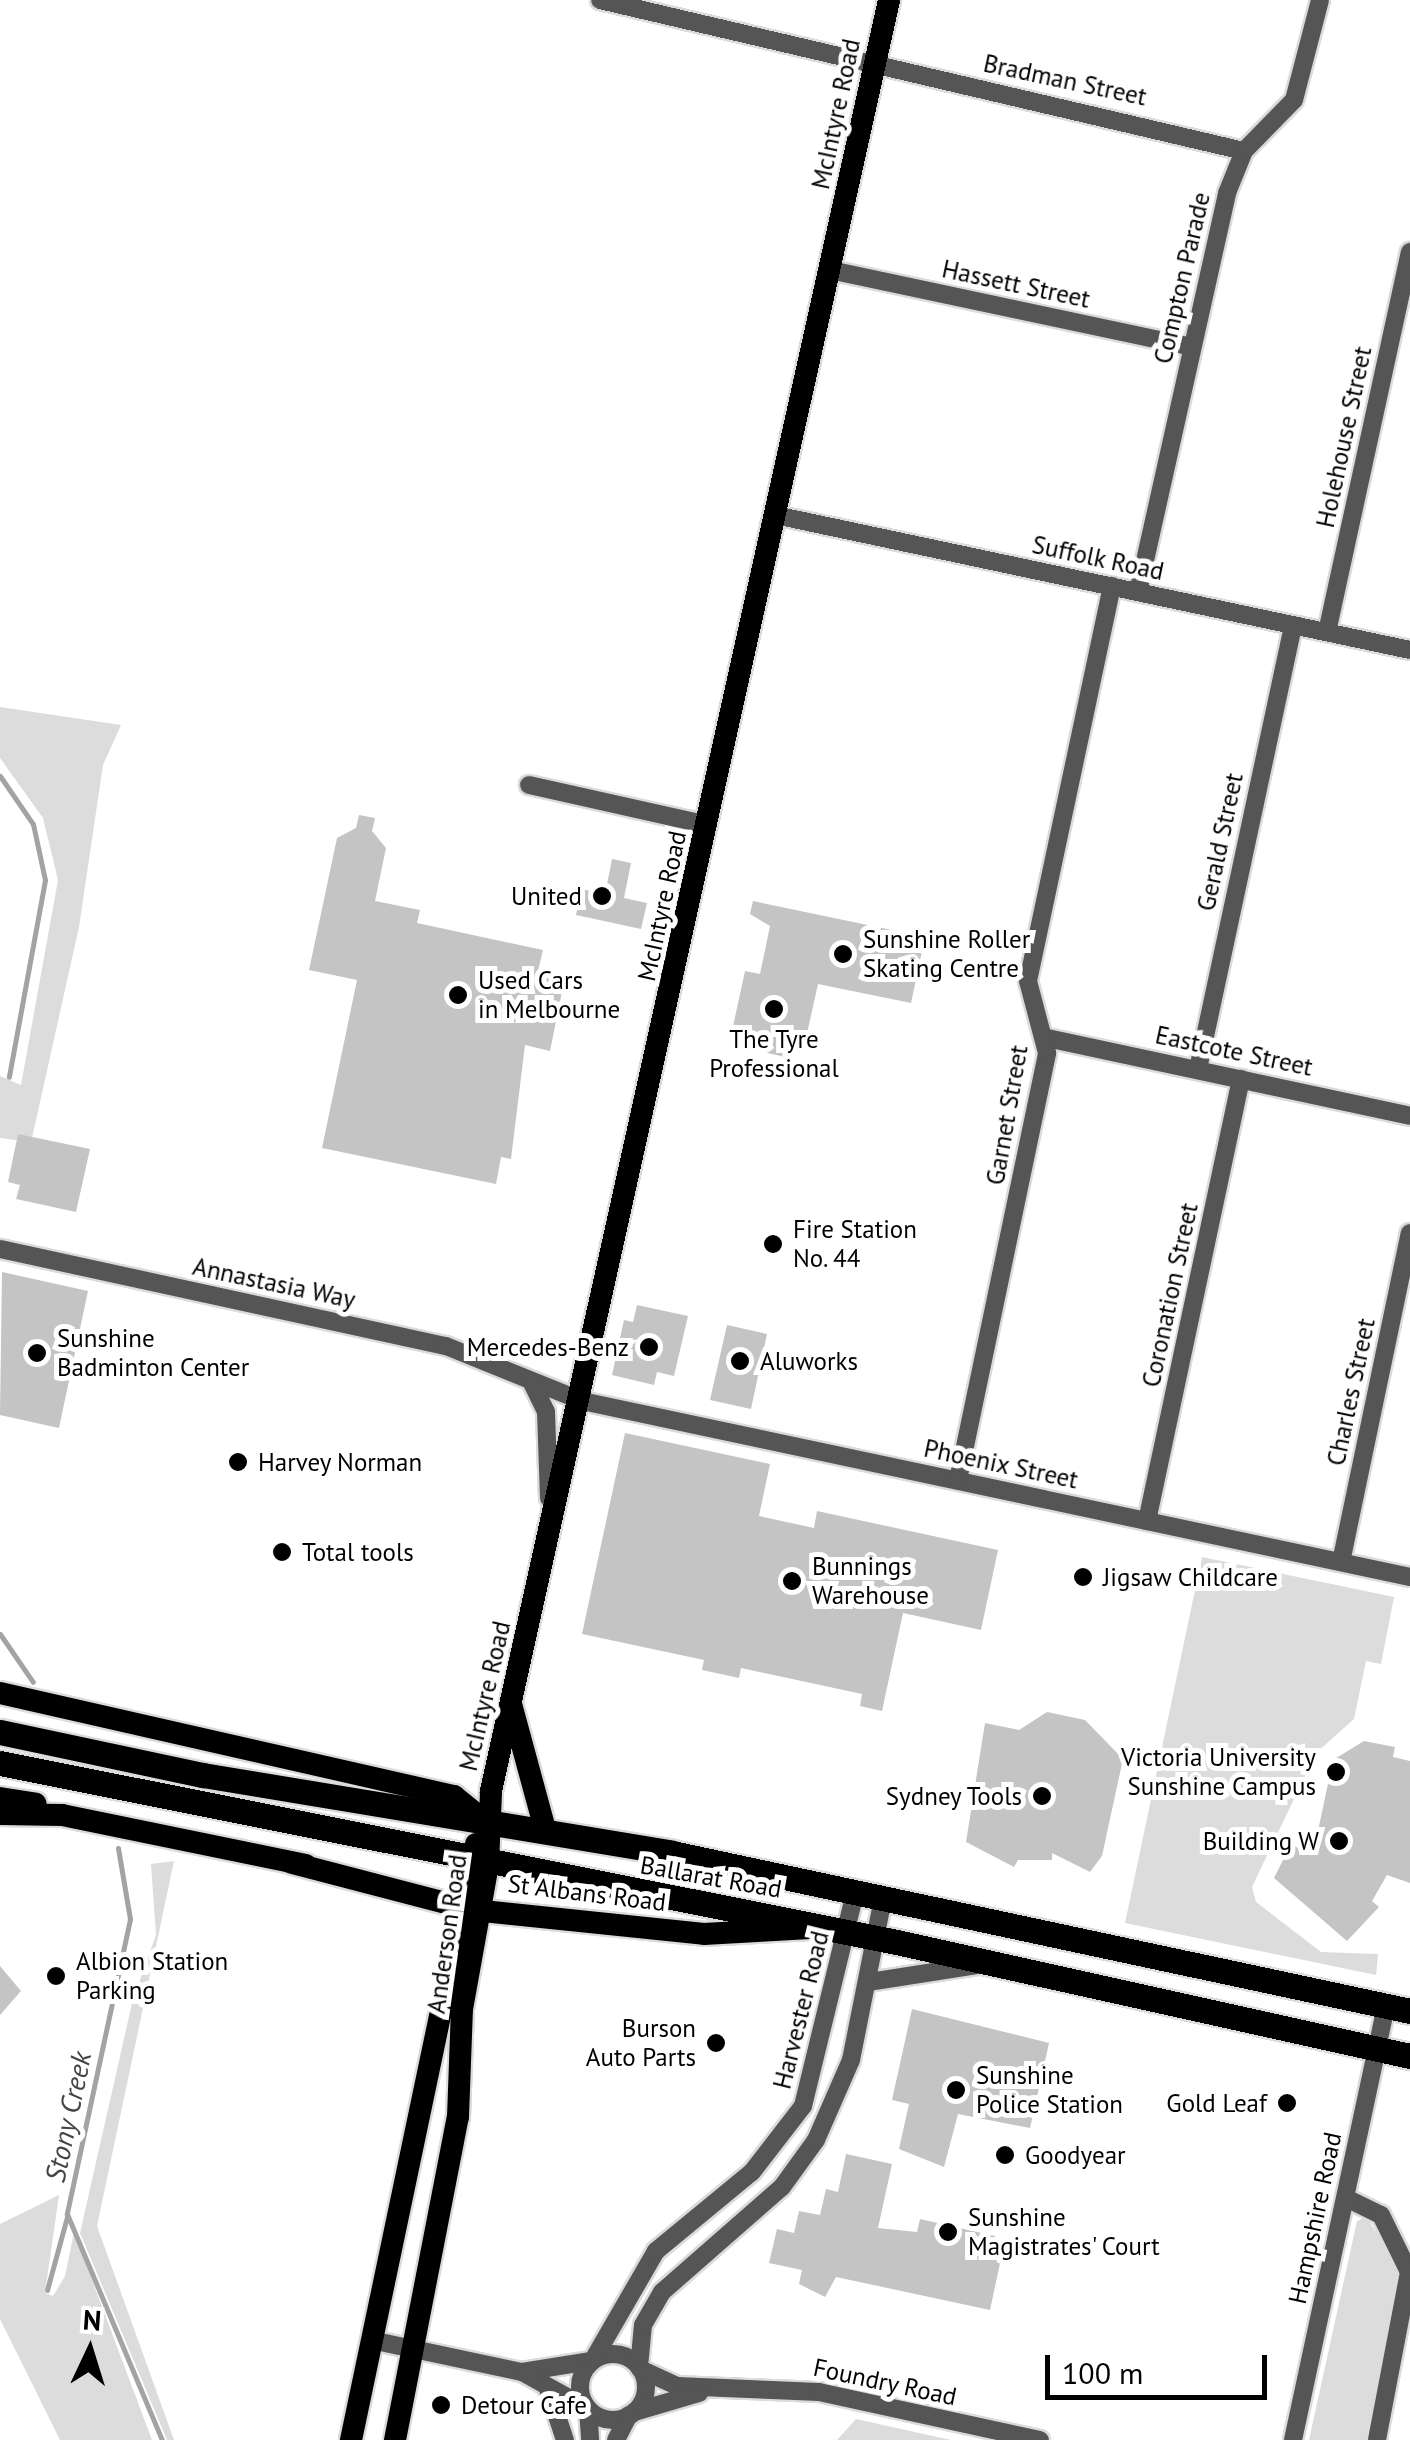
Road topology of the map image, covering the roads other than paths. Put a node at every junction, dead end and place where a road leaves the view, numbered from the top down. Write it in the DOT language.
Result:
graph roads {
  1 [pos="600,0"];
  2 [pos="889,0"];
  3 [pos="1320,0"];
  4 [pos="875,63"];
  5 [pos="1244,151"];
  6 [pos="1410,252"];
  7 [pos="830,270"];
  8 [pos="1192,347"];
  9 [pos="775,515"];
  10 [pos="1112,586"];
  11 [pos="1138,592"];
  12 [pos="1292,625"];
  13 [pos="1327,632"];
  14 [pos="1410,650"];
  15 [pos="529,785"];
  16 [pos="708,825"];
  17 [pos="1046,1038"];
  18 [pos="1198,1069"];
  19 [pos="1241,1079"];
  20 [pos="1410,1116"];
  21 [pos="1410,1233"];
  22 [pos="0,1249"];
  23 [pos="532,1383"];
  24 [pos="582,1402"];
  25 [pos="958,1480"];
  26 [pos="1147,1521"];
  27 [pos="550,1539"];
  28 [pos="1340,1562"];
  29 [pos="1410,1577"];
  30 [pos="0,1693"];
  31 [pos="511,1704"];
  32 [pos="0,1732"];
  33 [pos="0,1764"];
  34 [pos="0,1798"];
  35 [pos="0,1814"];
  36 [pos="62,1815"];
  37 [pos="486,1822"];
  38 [pos="299,1828"];
  39 [pos="546,1833"];
  40 [pos="479,1862"];
  41 [pos="292,1863"];
  42 [pos="856,1892"];
  43 [pos="884,1898"];
  44 [pos="471,1900"];
  45 [pos="821,1927"];
  46 [pos="847,1932"];
  47 [pos="877,1938"];
  48 [pos="993,1962"];
  49 [pos="869,1982"];
  50 [pos="1398,2008"];
  51 [pos="1378,2049"];
  52 [pos="1410,2056"];
  53 [pos="1346,2198"];
  54 [pos="371,2340"];
  55 [pos="414,2349"];
  56 [pos="592,2361"];
  57 [pos="640,2368"];
  58 [pos="522,2372"];
  59 [pos="719,2387"];
  60 [pos="548,2389"];
  61 [pos="588,2408"];
  62 [pos="631,2414"];
  63 [pos="352,2440"];
  64 [pos="395,2440"];
  65 [pos="565,2440"];
  66 [pos="590,2440"];
  67 [pos="616,2440"];
  68 [pos="1040,2440"];
  69 [pos="1293,2440"];
  70 [pos="1377,2440"];
  1 -- 4 [label="street, Bradman Street"];
  2 -- 4 [label="main road, McIntyre Road"];
  3 -- 5 [label="street, Compton Parade"];
  4 -- 5 [label="street, Bradman Street"];
  4 -- 7 [label="main road, McIntyre Road"];
  5 -- 8 [label="street, Compton Parade"];
  6 -- 13 [label="street, Holehouse Street"];
  7 -- 8 [label="street, Hassett Street"];
  7 -- 9 [label="main road, McIntyre Road"];
  8 -- 11 [label="street, Compton Parade"];
  9 -- 10 [label="street, Suffolk Road"];
  9 -- 16 [label="main road, McIntyre Road"];
  10 -- 11 [label="street, Suffolk Road"];
  10 -- 17 [label="street, Garnet Street"];
  11 -- 12 [label="street, Suffolk Road"];
  12 -- 13 [label="street, Suffolk Road"];
  12 -- 18 [label="street, Gerald Street"];
  13 -- 14 [label="street, Suffolk Road"];
  15 -- 16 [label="street"];
  16 -- 24 [label="main road, McIntyre Road"];
  17 -- 18 [label="street, Eastcote Street"];
  17 -- 25 [label="street, Garnet Street"];
  18 -- 19 [label="street, Eastcote Street"];
  19 -- 20 [label="street, Eastcote Street"];
  19 -- 26 [label="street, Coronation Street"];
  21 -- 28 [label="street, Charles Street"];
  22 -- 23 [label="street, Annastasia Way"];
  23 -- 24 [label="street, Annastasia Way"];
  23 -- 27 [label="street"];
  24 -- 25 [label="street, Phoenix Street"];
  24 -- 27 [label="main road, McIntyre Road"];
  25 -- 26 [label="street, Phoenix Street"];
  26 -- 28 [label="street, Phoenix Street"];
  27 -- 31 [label="main road, McIntyre Road"];
  28 -- 29 [label="street, Phoenix Street"];
  30 -- 37 [label="main road"];
  31 -- 37 [label="main road, McIntyre Road"];
  31 -- 39 [label="main road"];
  32 -- 37 [label="highway, Ballarat Road"];
  33 -- 38 [label="highway, Ballarat Road"];
  34 -- 36 [label="main road, St Albans Road"];
  35 -- 36 [label="main road, St Albans Road"];
  36 -- 41 [label="main road, St Albans Road"];
  37 -- 39 [label="highway, Ballarat Road"];
  37 -- 40 [label="main road, Anderson Road"];
  38 -- 40 [label="highway, Ballarat Road"];
  38 -- 41 [label="main road"];
  39 -- 42 [label="highway, Ballarat Road"];
  40 -- 44 [label="main road, Anderson Road"];
  40 -- 45 [label="highway, Ballarat Road"];
  41 -- 44 [label="main road, St Albans Road"];
  42 -- 43 [label="highway, Ballarat Road"];
  42 -- 46 [label="street, Harvester Road"];
  43 -- 47 [label="street"];
  43 -- 50 [label="highway, Ballarat Road"];
  44 -- 45 [label="main road, St Albans Road"];
  44 -- 54 [label="main road, Anderson Road"];
  44 -- 55 [label="main road, Anderson Road"];
  45 -- 46 [label="highway, Ballarat Road"];
  46 -- 47 [label="highway, Ballarat Road"];
  46 -- 56 [label="street, Harvester Road"];
  47 -- 48 [label="highway, Ballarat Road"];
  47 -- 49 [label="street"];
  48 -- 49 [label="street"];
  48 -- 51 [label="highway, Ballarat Road"];
  49 -- 57 [label="street"];
  50 -- 51 [label="street, Hampshire Road"];
  51 -- 52 [label="highway, Ballarat Road"];
  51 -- 53 [label="street, Hampshire Road"];
  53 -- 69 [label="street, Hampshire Road"];
  53 -- 70 [label="street"];
  54 -- 55 [label="street"];
  54 -- 63 [label="main road, Anderson Road"];
  55 -- 58 [label="street"];
  55 -- 64 [label="main road, Anderson Road"];
  56 -- 57 [label="street"];
  56 -- 58 [label="street"];
  56 -- 61 [label="street"];
  57 -- 59 [label="street, Foundry Road"];
  57 -- 62 [label="street"];
  58 -- 60 [label="street"];
  59 -- 62 [label="street, Foundry Road"];
  59 -- 68 [label="street, Foundry Road"];
  60 -- 61 [label="street"];
  60 -- 65 [label="street"];
  61 -- 62 [label="street"];
  61 -- 66 [label="street"];
  62 -- 67 [label="street"];
}
